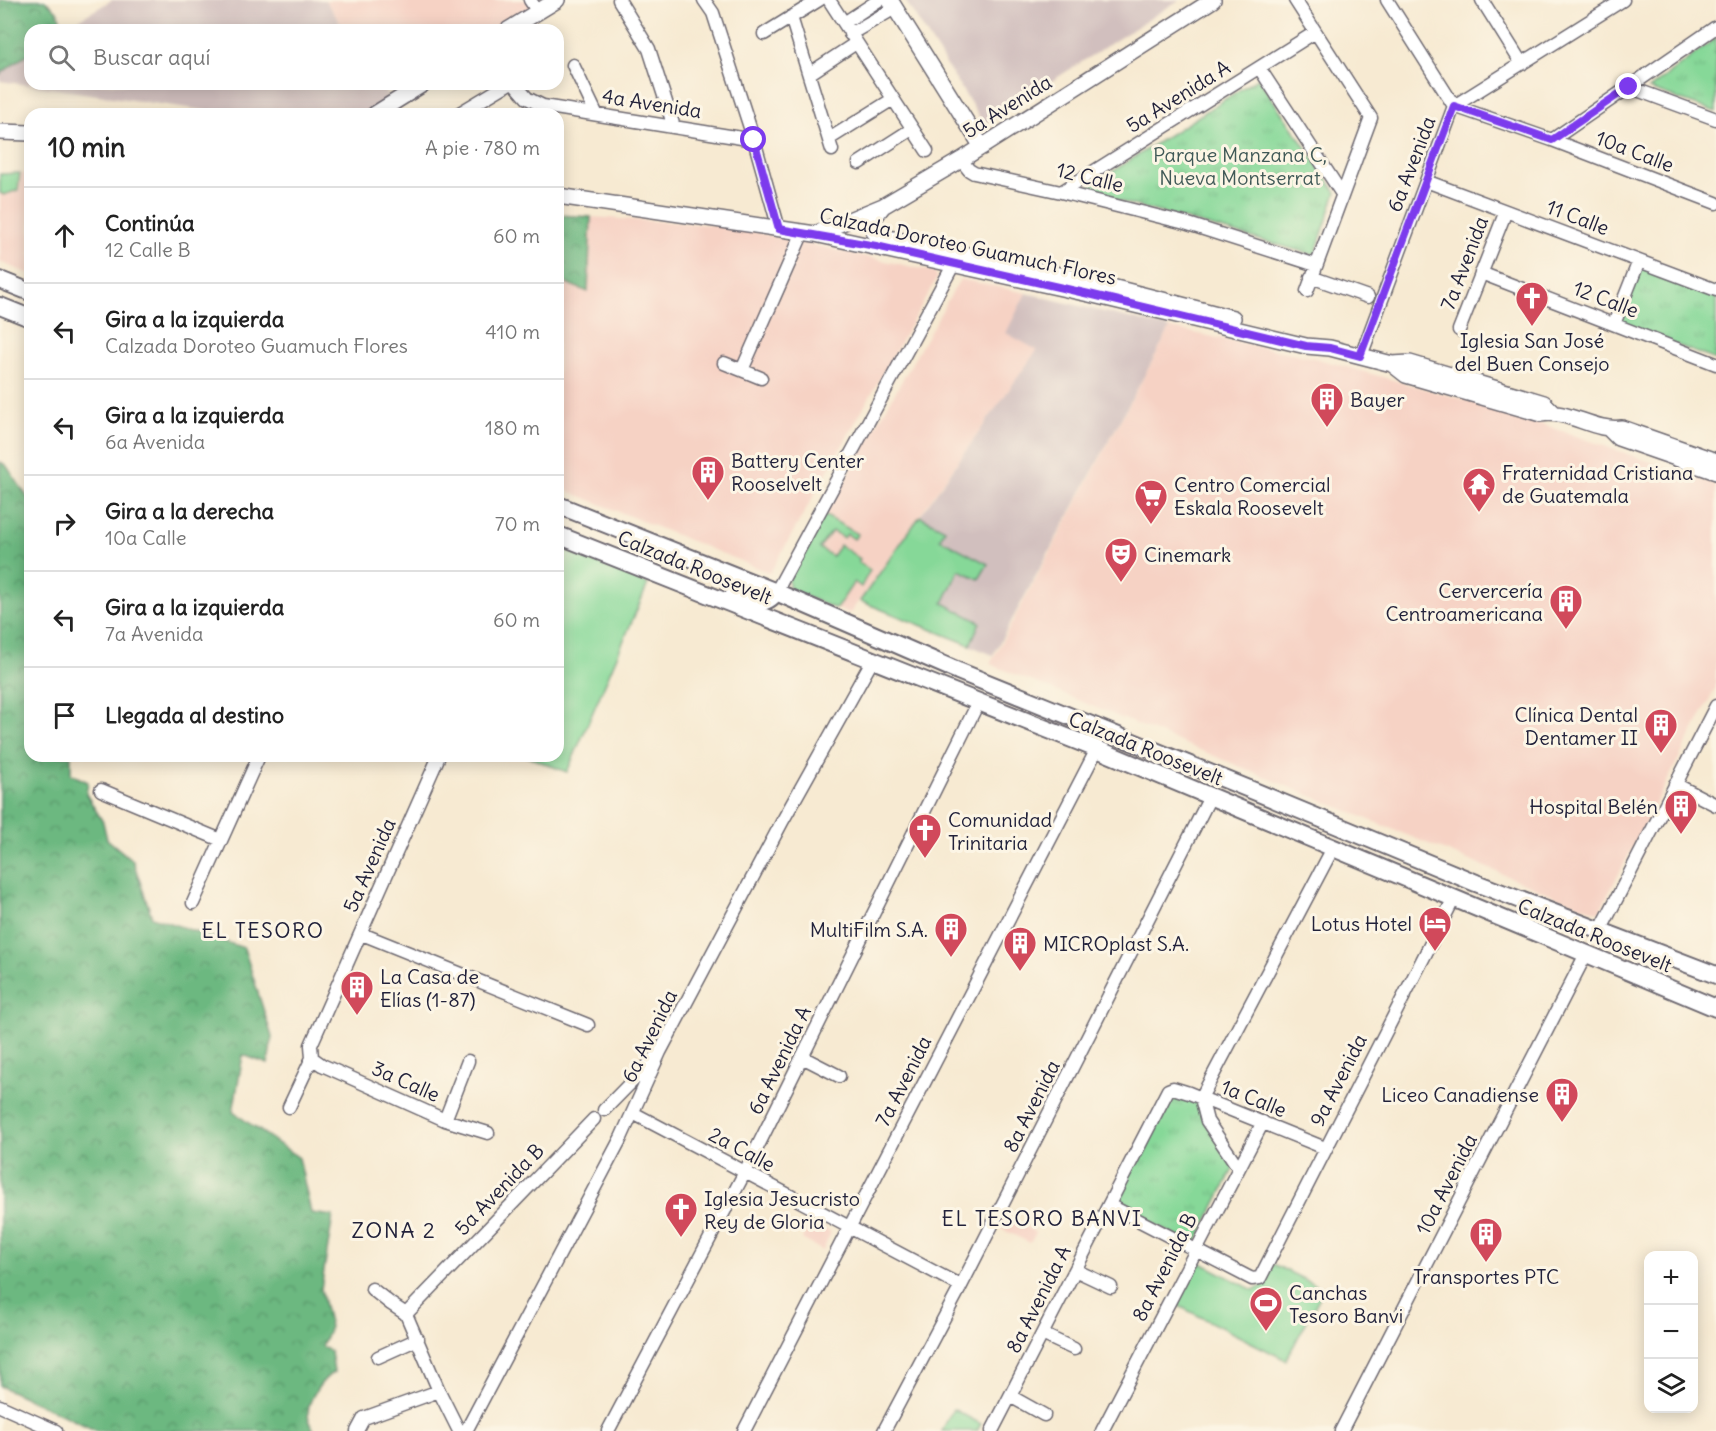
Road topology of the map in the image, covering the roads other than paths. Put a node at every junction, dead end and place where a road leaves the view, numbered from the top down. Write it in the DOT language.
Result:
graph roads {
  1 [pos="557,0"];
  2 [pos="620,0"];
  3 [pos="704,0"];
  4 [pos="819,0"];
  5 [pos="830,0"];
  6 [pos="879,0"];
  7 [pos="1213,0"];
  8 [pos="1295,0"];
  9 [pos="1388,0"];
  10 [pos="1482,0"];
  11 [pos="1623,0"];
  12 [pos="892,4"];
  13 [pos="534,6"];
  14 [pos="862,11"];
  15 [pos="791,17"];
  16 [pos="843,23"];
  17 [pos="870,23"];
  18 [pos="514,24"];
  19 [pos="1716,27"];
  20 [pos="1314,33"];
  21 [pos="764,34"];
  22 [pos="853,39"];
  23 [pos="1522,64"];
  24 [pos="573,65"];
  25 [pos="1260,69"];
  26 [pos="809,74"];
  27 [pos="1629,87"];
  28 [pos="413,90"];
  29 [pos="498,90"];
  30 [pos="519,90"];
  31 [pos="893,99"];
  32 [pos="480,100"];
  33 [pos="1454,106"];
  34 [pos="385,108"];
  35 [pos="467,108"];
  36 [pos="479,108"];
  37 [pos="556,108"];
  38 [pos="564,109"];
  39 [pos="596,114"];
  40 [pos="1716,119"];
  41 [pos="674,127"];
  42 [pos="912,129"];
  43 [pos="0,132"];
  44 [pos="24,134"];
  45 [pos="754,140"];
  46 [pos="1552,140"];
  47 [pos="982,147"];
  48 [pos="927,151"];
  49 [pos="961,160"];
  50 [pos="859,163"];
  51 [pos="1426,181"];
  52 [pos="1061,192"];
  53 [pos="1342,194"];
  54 [pos="564,197"];
  55 [pos="1716,203"];
  56 [pos="883,206"];
  57 [pos="1506,211"];
  58 [pos="779,229"];
  59 [pos="809,233"];
  60 [pos="957,259"];
  61 [pos="1639,261"];
  62 [pos="1316,265"];
  63 [pos="1481,273"];
  64 [pos="1311,278"];
  65 [pos="0,280"];
  66 [pos="24,290"];
  67 [pos="1716,290"];
  68 [pos="1306,291"];
  69 [pos="1368,297"];
  70 [pos="0,306"];
  71 [pos="24,316"];
  72 [pos="1614,324"];
  73 [pos="1459,330"];
  74 [pos="1360,356"];
  75 [pos="724,363"];
  76 [pos="1716,364"];
  77 [pos="742,370"];
  78 [pos="761,378"];
  79 [pos="1610,430"];
  80 [pos="1716,461"];
  81 [pos="1716,472"];
  82 [pos="564,507"];
  83 [pos="564,524"];
  84 [pos="564,536"];
  85 [pos="776,592"];
  86 [pos="872,661"];
  87 [pos="958,671"];
  88 [pos="978,703"];
  89 [pos="1716,706"];
  90 [pos="1096,749"];
  91 [pos="255,762"];
  92 [pos="436,762"];
  93 [pos="1675,784"];
  94 [pos="101,790"];
  95 [pos="1210,797"];
  96 [pos="1716,805"];
  97 [pos="1235,808"];
  98 [pos="1339,826"];
  99 [pos="221,840"];
  100 [pos="1333,848"];
  101 [pos="1476,883"];
  102 [pos="1453,900"];
  103 [pos="193,903"];
  104 [pos="1600,931"];
  105 [pos="362,934"];
  106 [pos="1586,954"];
  107 [pos="1716,975"];
  108 [pos="1716,1008"];
  109 [pos="588,1025"];
  110 [pos="660,1053"];
  111 [pos="802,1057"];
  112 [pos="312,1058"];
  113 [pos="468,1061"];
  114 [pos="839,1076"];
  115 [pos="1168,1090"];
  116 [pos="1201,1098"];
  117 [pos="289,1107"];
  118 [pos="604,1110"];
  119 [pos="633,1113"];
  120 [pos="594,1119"];
  121 [pos="445,1120"];
  122 [pos="1263,1122"];
  123 [pos="488,1133"];
  124 [pos="1325,1148"];
  125 [pos="1238,1167"];
  126 [pos="745,1172"];
  127 [pos="1109,1205"];
  128 [pos="849,1228"];
  129 [pos="1196,1249"];
  130 [pos="1075,1270"];
  131 [pos="961,1286"];
  132 [pos="1111,1287"];
  133 [pos="372,1288"];
  134 [pos="406,1314"];
  135 [pos="1042,1334"];
  136 [pos="418,1339"];
  137 [pos="1074,1349"];
  138 [pos="378,1357"];
  139 [pos="439,1391"];
  140 [pos="1010,1396"];
  141 [pos="0,1406"];
  142 [pos="1044,1415"];
  143 [pos="56,1431"];
  144 [pos="357,1431"];
  145 [pos="459,1431"];
  146 [pos="466,1431"];
  147 [pos="608,1431"];
  148 [pos="744,1431"];
  149 [pos="884,1431"];
  150 [pos="992,1431"];
  151 [pos="1102,1431"];
  152 [pos="1341,1431"];
  1 -- 13 [label="main road"];
  2 -- 41 [label="street"];
  3 -- 45 [label="street"];
  4 -- 15 [label="street"];
  5 -- 16 [label="street"];
  6 -- 14 [label="street"];
  7 -- 47 [label="main road, 5a Avenida"];
  8 -- 20 [label="street"];
  9 -- 33 [label="street"];
  10 -- 23 [label="street"];
  11 -- 23 [label="street, 6a Avenida"];
  12 -- 17 [label="street"];
  12 -- 47 [label="main road"];
  13 -- 18 [label="main road"];
  14 -- 16 [label="street"];
  14 -- 17 [label="street"];
  15 -- 21 [label="street"];
  15 -- 26 [label="street"];
  16 -- 22 [label="street"];
  17 -- 22 [label="street"];
  19 -- 27 [label="street"];
  20 -- 25 [label="street, 5a Avenida A"];
  20 -- 53 [label="street"];
  22 -- 26 [label="street"];
  22 -- 31 [label="street"];
  23 -- 33 [label="street, 6a Avenida"];
  24 -- 39 [label="street"];
  25 -- 52 [label="street, 5a Avenida A"];
  25 -- 53 [label="street"];
  26 -- 31 [label="street"];
  27 -- 40 [label="street"];
  27 -- 46 [label="street"];
  28 -- 34 [label="main road"];
  29 -- 32 [label="street"];
  30 -- 37 [label="street, 4a Avenida"];
  31 -- 42 [label="street"];
  32 -- 35 [label="street"];
  32 -- 36 [label="street"];
  33 -- 46 [label="street, 10a Calle"];
  33 -- 51 [label="street, 6a Avenida"];
  38 -- 39 [label="street, 4a Avenida"];
  39 -- 41 [label="street, 4a Avenida"];
  41 -- 45 [label="street, 4a Avenida"];
  42 -- 48 [label="street"];
  42 -- 50 [label="street"];
  43 -- 44 [label="main road"];
  45 -- 58 [label="street"];
  46 -- 55 [label="street, 10a Calle"];
  47 -- 49 [label="main road, 5a Avenida"];
  49 -- 52 [label="street, 12 Calle"];
  49 -- 56 [label="main road, 5a Avenida"];
  51 -- 57 [label="street, 11 Calle"];
  51 -- 74 [label="street, 6a Avenida"];
  52 -- 62 [label="street, 12 Calle"];
  53 -- 62 [label="street"];
  54 -- 58 [label="main road, Calzada Doroteo Guamuch Flores"];
  56 -- 59 [label="main road, 5a Avenida"];
  56 -- 60 [label="main road, Calzada Doroteo Guamuch Flores"];
  57 -- 61 [label="street, 11 Calle"];
  57 -- 63 [label="street, 7a Avenida"];
  58 -- 59 [label="main road, Calzada Doroteo Guamuch Flores"];
  59 -- 60 [label="main road, Calzada Doroteo Guamuch Flores"];
  59 -- 77 [label="street"];
  60 -- 74 [label="main road, Calzada Doroteo Guamuch Flores"];
  60 -- 85 [label="street"];
  61 -- 67 [label="street, 11 Calle"];
  61 -- 72 [label="street"];
  62 -- 64 [label="street"];
  63 -- 72 [label="street, 12 Calle"];
  63 -- 73 [label="street, 7a Avenida"];
  64 -- 68 [label="street"];
  64 -- 69 [label="street"];
  65 -- 66 [label="highway"];
  70 -- 71 [label="highway"];
  72 -- 76 [label="street, 12 Calle"];
  74 -- 79 [label="main road, Calzada Doroteo Guamuch Flores"];
  75 -- 77 [label="street"];
  77 -- 78 [label="street"];
  79 -- 80 [label="main road, Calzada Doroteo Guamuch Flores"];
  79 -- 81 [label="main road, Calzada Doroteo Guamuch Flores"];
  82 -- 85 [label="highway, Calzada Roosevelt"];
  83 -- 85 [label="highway"];
  84 -- 86 [label="highway, Calzada Roosevelt"];
  85 -- 87 [label="highway, Calzada Roosevelt"];
  86 -- 87 [label="highway"];
  86 -- 88 [label="highway, Calzada Roosevelt"];
  86 -- 110 [label="street, 6a Avenida"];
  87 -- 98 [label="highway, Calzada Roosevelt"];
  88 -- 90 [label="highway, Calzada Roosevelt"];
  88 -- 111 [label="street, 6a Avenida A"];
  89 -- 93 [label="street"];
  90 -- 95 [label="highway, Calzada Roosevelt"];
  90 -- 128 [label="street, 7a Avenida"];
  91 -- 99 [label="street"];
  92 -- 105 [label="street, 5a Avenida"];
  93 -- 96 [label="street"];
  93 -- 104 [label="street"];
  94 -- 99 [label="street"];
  95 -- 97 [label="highway, Calzada Roosevelt"];
  95 -- 131 [label="street, 8a Avenida"];
  97 -- 98 [label="highway"];
  97 -- 100 [label="highway, Calzada Roosevelt"];
  98 -- 101 [label="highway, Calzada Roosevelt"];
  99 -- 103 [label="street"];
  100 -- 101 [label="highway"];
  100 -- 102 [label="highway, Calzada Roosevelt"];
  100 -- 116 [label="street"];
  101 -- 104 [label="highway, Calzada Roosevelt"];
  102 -- 106 [label="highway, Calzada Roosevelt"];
  102 -- 124 [label="street, 9a Avenida"];
  104 -- 107 [label="highway, Calzada Roosevelt"];
  105 -- 109 [label="street"];
  105 -- 112 [label="street, 5a Avenida"];
  106 -- 108 [label="highway, Calzada Roosevelt"];
  106 -- 152 [label="street, 10a Avenida"];
  110 -- 118 [label="street"];
  110 -- 119 [label="street, 6a Avenida"];
  111 -- 114 [label="street"];
  111 -- 126 [label="street, 6a Avenida A"];
  112 -- 117 [label="street, 5a Avenida"];
  112 -- 121 [label="street, 3a Calle"];
  113 -- 121 [label="street"];
  115 -- 116 [label="street, 1a Calle"];
  115 -- 127 [label="street, 8a Avenida A"];
  116 -- 122 [label="street, 1a Calle"];
  116 -- 125 [label="street"];
  119 -- 126 [label="street, 2a Calle"];
  119 -- 146 [label="street, 6a Avenida"];
  120 -- 134 [label="street, 5a Avenida B"];
  121 -- 123 [label="street, 3a Calle"];
  122 -- 124 [label="street, 1a Calle"];
  122 -- 125 [label="street, 8a Avenida B"];
  124 -- 129 [label="street, 9a Avenida"];
  125 -- 129 [label="street, 8a Avenida B"];
  126 -- 128 [label="street, 2a Calle"];
  126 -- 147 [label="street, 6a Avenida A"];
  127 -- 129 [label="street"];
  127 -- 130 [label="street, 8a Avenida A"];
  128 -- 131 [label="street, 2a Calle"];
  128 -- 148 [label="street, 7a Avenida"];
  129 -- 151 [label="street, 8a Avenida B"];
  130 -- 132 [label="street"];
  130 -- 135 [label="street, 8a Avenida A"];
  131 -- 149 [label="street, 8a Avenida"];
  133 -- 134 [label="street"];
  134 -- 136 [label="street"];
  135 -- 137 [label="street"];
  135 -- 140 [label="street, 8a Avenida A"];
  136 -- 138 [label="street"];
  136 -- 139 [label="street"];
  139 -- 144 [label="street"];
  139 -- 145 [label="street"];
  140 -- 142 [label="street"];
  140 -- 150 [label="street, 8a Avenida A"];
  141 -- 143 [label="street"];
}
